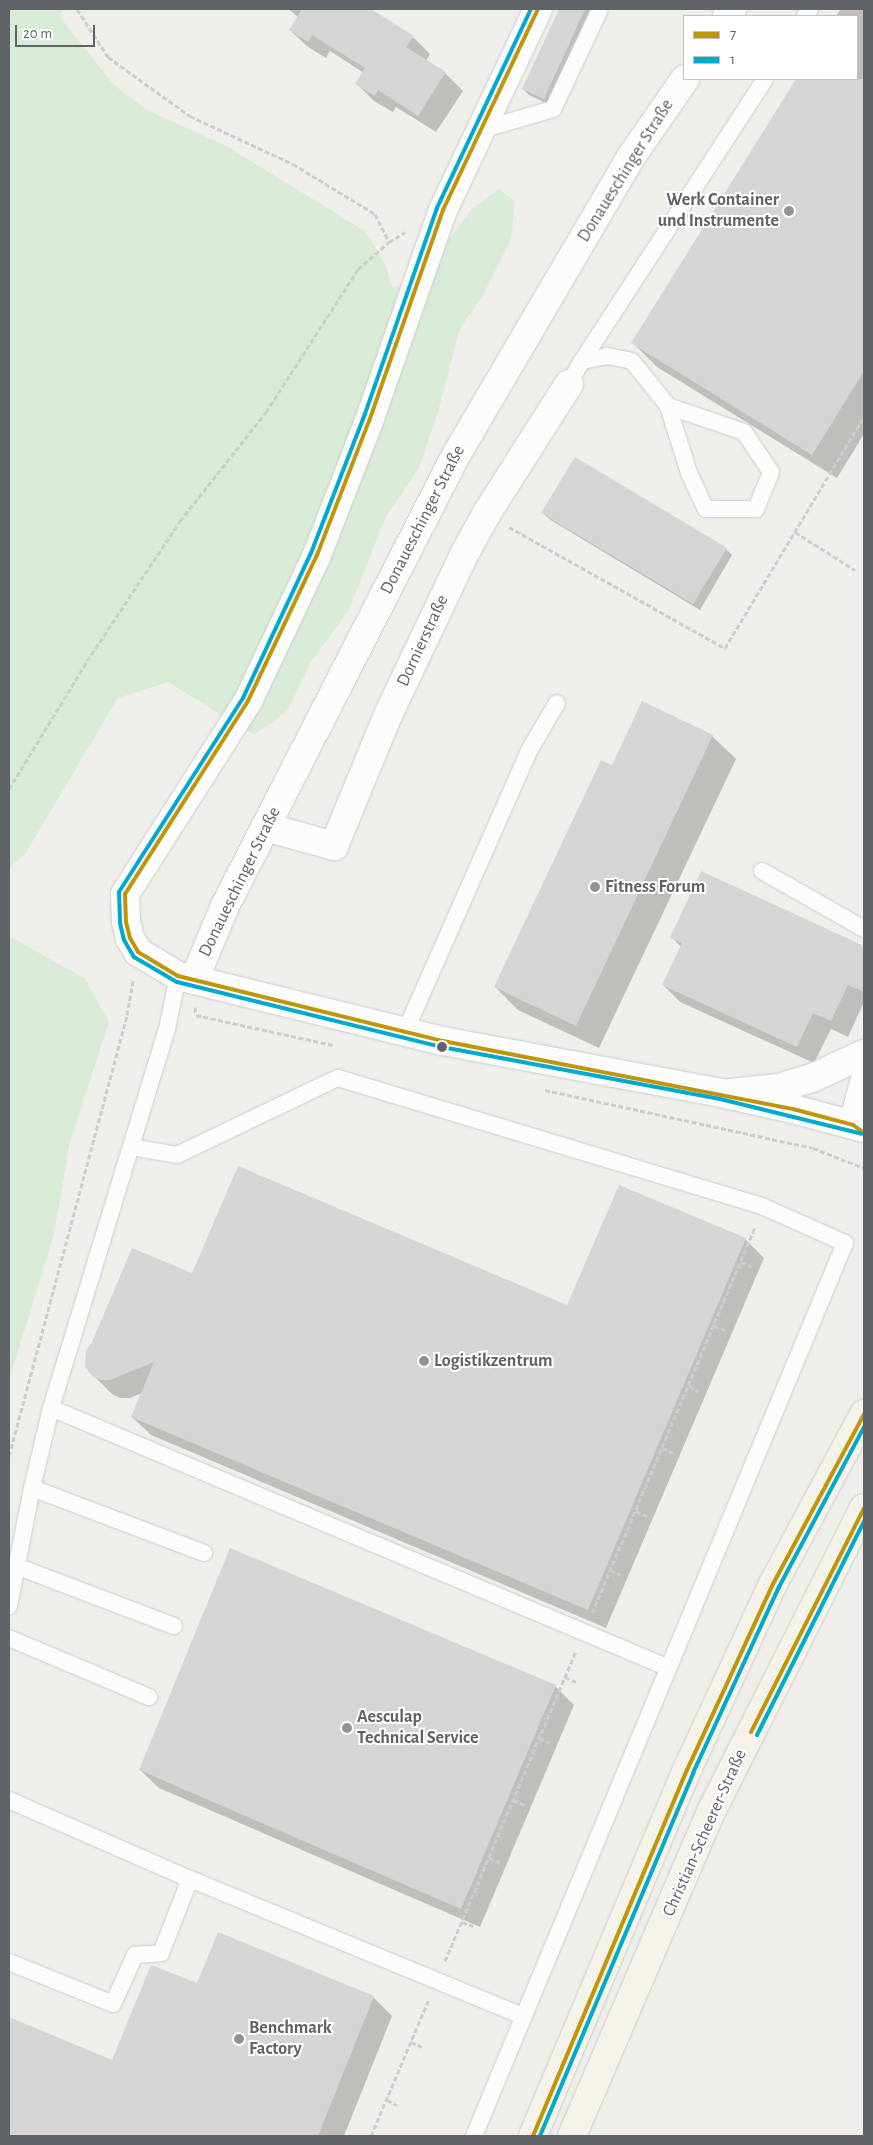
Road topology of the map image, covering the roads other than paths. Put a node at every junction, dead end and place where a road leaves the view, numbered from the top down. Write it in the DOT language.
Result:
graph roads {
  1 [pos="538,9"];
  2 [pos="600,9"];
  3 [pos="684,80"];
  4 [pos="764,80"];
  5 [pos="481,130"];
  6 [pos="575,372"];
  7 [pos="668,406"];
  8 [pos="557,702"];
  9 [pos="265,827"];
  10 [pos="762,871"];
  11 [pos="864,929"];
  12 [pos="186,978"];
  13 [pos="405,1032"];
  14 [pos="864,1054"];
  15 [pos="864,1082"];
  16 [pos="721,1093"];
  17 [pos="861,1129"];
  18 [pos="132,1147"];
  19 [pos="51,1408"];
  20 [pos="864,1414"];
  21 [pos="32,1488"];
  22 [pos="864,1508"];
  23 [pos="204,1553"];
  24 [pos="16,1566"];
  25 [pos="9,1606"];
  26 [pos="174,1626"];
  27 [pos="9,1638"];
  28 [pos="669,1668"];
  29 [pos="148,1697"];
  30 [pos="9,1800"];
  31 [pos="190,1879"];
  32 [pos="9,1962"];
  33 [pos="524,2017"];
  34 [pos="474,2136"];
  35 [pos="532,2136"];
  36 [pos="572,2136"];
  1 -- 5 [label="street"];
  2 -- 5 [label="lane"];
  3 -- 9 [label="street, Donaueschinger Straße"];
  4 -- 6 [label="lane"];
  5 -- 12 [label="street"];
  6 -- 7 [label="lane"];
  6 -- 9 [label="street, Dornierstraße"];
  7 -- 7 [label="lane"];
  8 -- 13 [label="lane"];
  9 -- 12 [label="street, Donaueschinger Straße"];
  10 -- 11 [label="lane"];
  12 -- 13 [label="street"];
  12 -- 18 [label="lane"];
  13 -- 16 [label="street"];
  14 -- 16 [label="street"];
  15 -- 17 [label="street"];
  16 -- 17 [label="street"];
  18 -- 19 [label="lane"];
  18 -- 28 [label="lane"];
  19 -- 21 [label="lane"];
  19 -- 28 [label="lane"];
  20 -- 35 [label="main road"];
  21 -- 23 [label="lane"];
  21 -- 24 [label="lane"];
  22 -- 36 [label="main road, Christian-Scheerer-Straße"];
  24 -- 25 [label="lane"];
  24 -- 26 [label="lane"];
  27 -- 29 [label="lane"];
  28 -- 33 [label="lane"];
  30 -- 31 [label="lane"];
  31 -- 32 [label="lane"];
  31 -- 33 [label="lane"];
  33 -- 34 [label="lane"];
}
